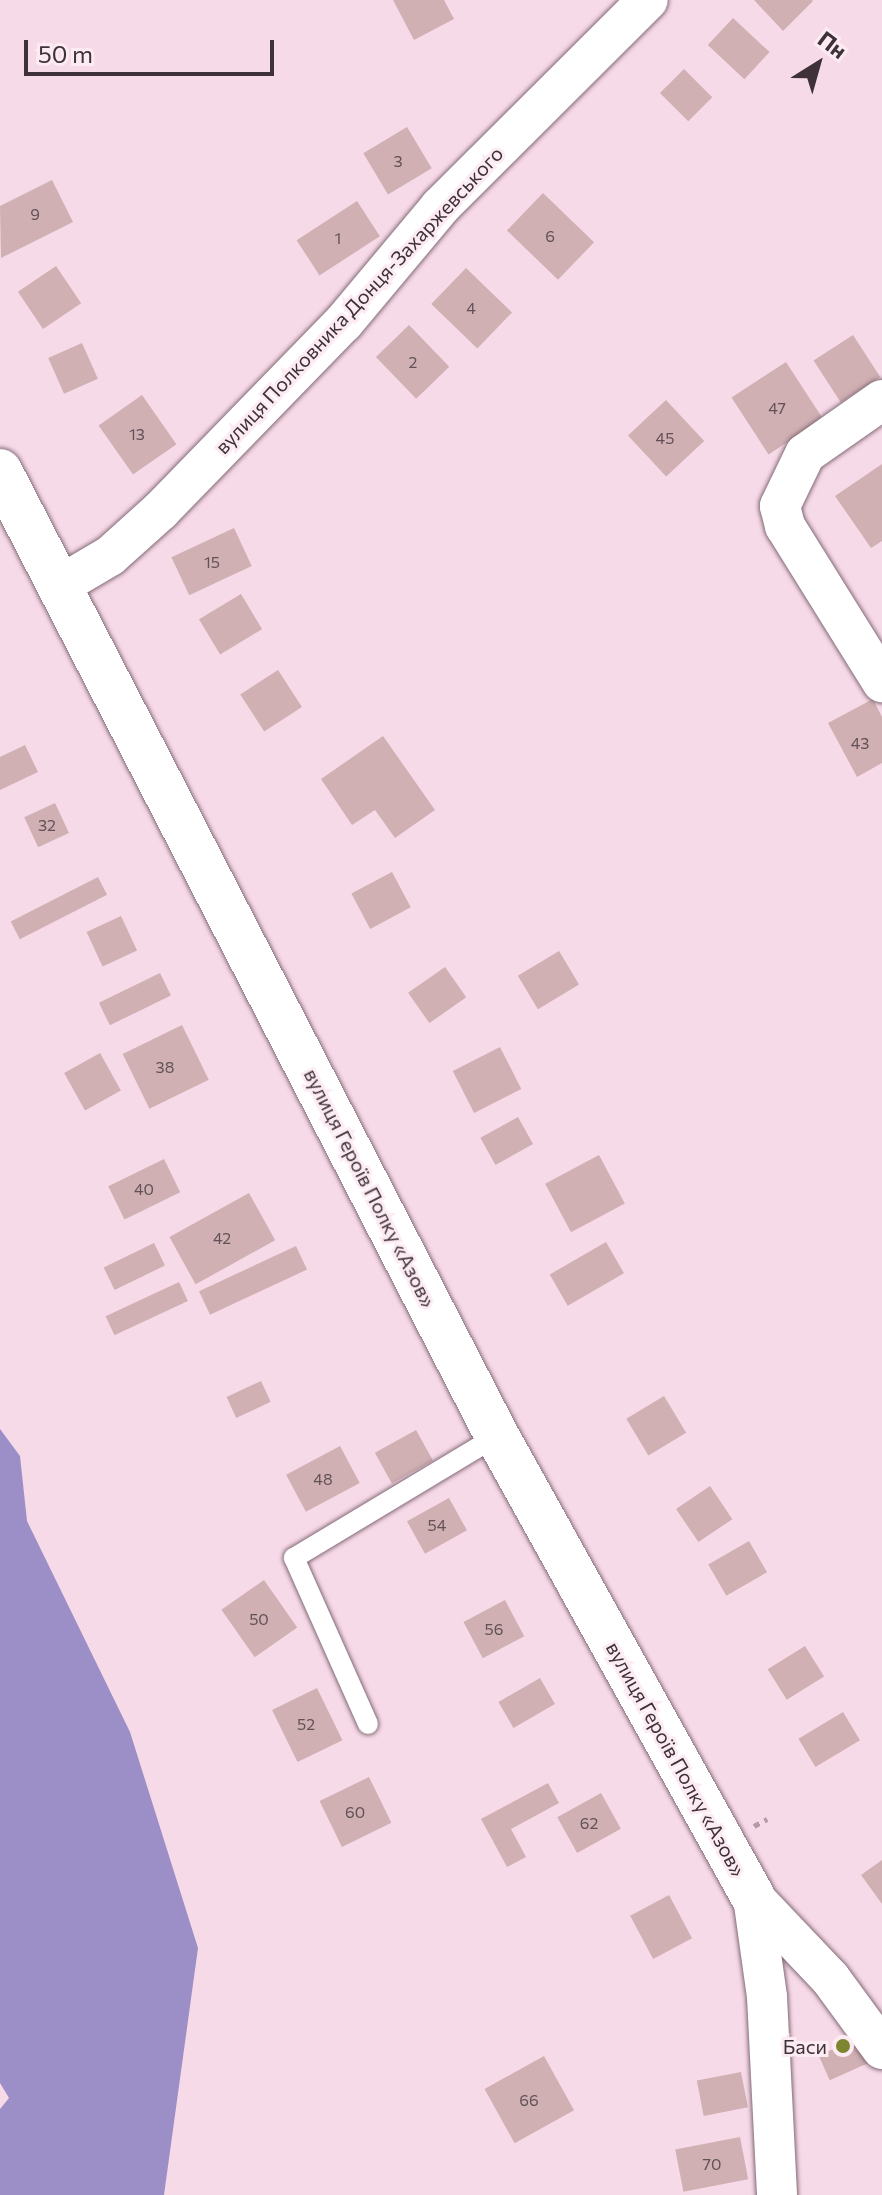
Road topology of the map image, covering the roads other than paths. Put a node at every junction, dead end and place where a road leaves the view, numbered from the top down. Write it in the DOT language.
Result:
graph roads {
  1 [pos="648,0"];
  2 [pos="882,400"];
  3 [pos="0,471"];
  4 [pos="59,586"];
  5 [pos="882,682"];
  6 [pos="497,1436"];
  7 [pos="368,1724"];
  8 [pos="753,1897"];
  9 [pos="882,2049"];
  10 [pos="777,2195"];
  1 -- 4 [label="street, вулиця Полковника Донця-Захаржевського"];
  2 -- 5 [label="street"];
  3 -- 4 [label="main road, вулиця Героїв Полку «Азов»"];
  4 -- 6 [label="main road, вулиця Героїв Полку «Азов»"];
  6 -- 7 [label="lane"];
  6 -- 8 [label="main road, вулиця Героїв Полку «Азов»"];
  8 -- 9 [label="street, вулиця Героїв Полку «Азов»"];
  8 -- 10 [label="street, вулиця Героїв Полку «Азов»"];
}
